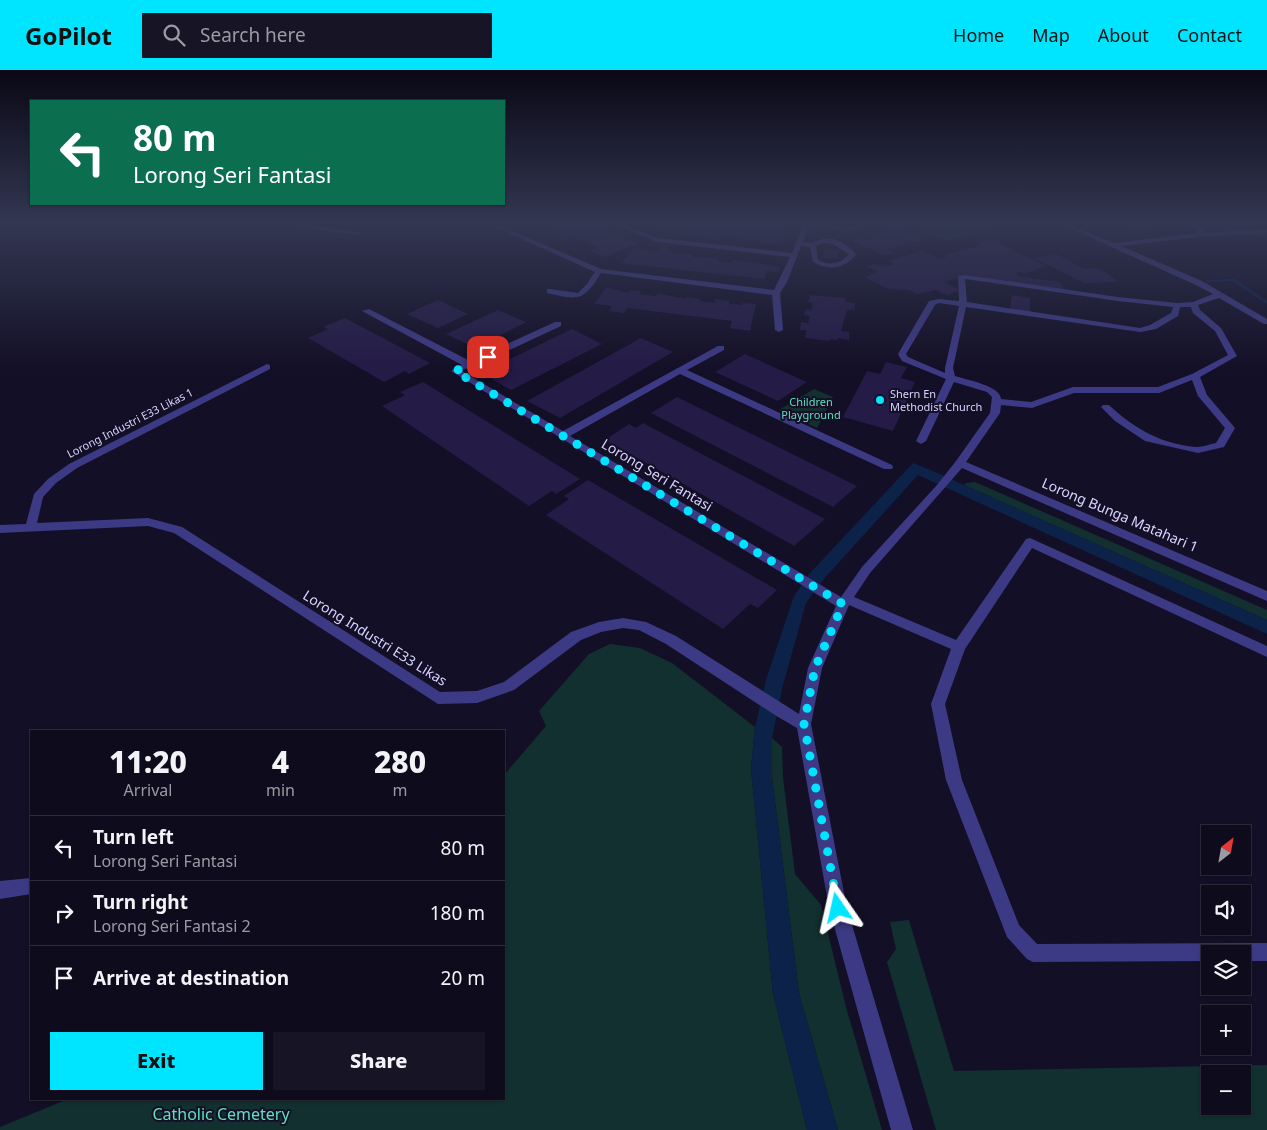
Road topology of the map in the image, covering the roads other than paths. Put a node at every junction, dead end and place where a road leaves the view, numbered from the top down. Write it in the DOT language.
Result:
graph roads {
  1 [pos="599,271"];
  2 [pos="603,271"];
  3 [pos="787,271"];
  4 [pos="1173,271"];
  5 [pos="550,291"];
  6 [pos="776,293"];
  7 [pos="1219,295"];
  8 [pos="963,304"];
  9 [pos="1194,304"];
  10 [pos="1177,305"];
  11 [pos="366,311"];
  12 [pos="1267,322"];
  13 [pos="558,324"];
  14 [pos="779,330"];
  15 [pos="720,348"];
  16 [pos="470,365"];
  17 [pos="267,367"];
  18 [pos="681,371"];
  19 [pos="1196,376"];
  20 [pos="951,378"];
  21 [pos="998,402"];
  22 [pos="1106,407"];
  23 [pos="562,436"];
  24 [pos="921,441"];
  25 [pos="960,463"];
  26 [pos="888,467"];
  27 [pos="31,526"];
  28 [pos="0,528"];
  29 [pos="1267,596"];
  30 [pos="845,602"];
  31 [pos="959,647"];
  32 [pos="1267,652"];
  33 [pos="804,724"];
  34 [pos="30,886"];
  35 [pos="0,890"];
  36 [pos="1267,952"];
  37 [pos="902,1130"];
  1 -- 5 [label="street"];
  2 -- 6 [label="street"];
  3 -- 6 [label="street"];
  4 -- 7 [label="street"];
  6 -- 14 [label="street"];
  7 -- 9 [label="street"];
  7 -- 12 [label="street"];
  8 -- 10 [label="street"];
  8 -- 10 [label="street"];
  8 -- 20 [label="street"];
  8 -- 20 [label="street"];
  9 -- 10 [label="street"];
  9 -- 19 [label="street"];
  11 -- 16 [label="street"];
  13 -- 16 [label="street"];
  15 -- 18 [label="street"];
  16 -- 23 [label="street, Lorong Seri Fantasi"];
  17 -- 27 [label="street, Lorong Industri E33 Likas 1"];
  18 -- 23 [label="street"];
  18 -- 26 [label="street"];
  19 -- 21 [label="street"];
  19 -- 22 [label="street"];
  20 -- 21 [label="street"];
  20 -- 24 [label="street"];
  21 -- 25 [label="street"];
  23 -- 30 [label="street, Lorong Seri Fantasi"];
  25 -- 29 [label="street, Lorong Bunga Matahari 1"];
  25 -- 30 [label="street"];
  27 -- 28 [label="street, Lorong Industri E33 Likas"];
  27 -- 33 [label="street, Lorong Industri E33 Likas"];
  30 -- 31 [label="street, Lorong Seri Fantasi"];
  30 -- 33 [label="street"];
  31 -- 32 [label="street"];
  31 -- 36 [label="street"];
  33 -- 37 [label="street"];
  34 -- 35 [label="street"];
}
